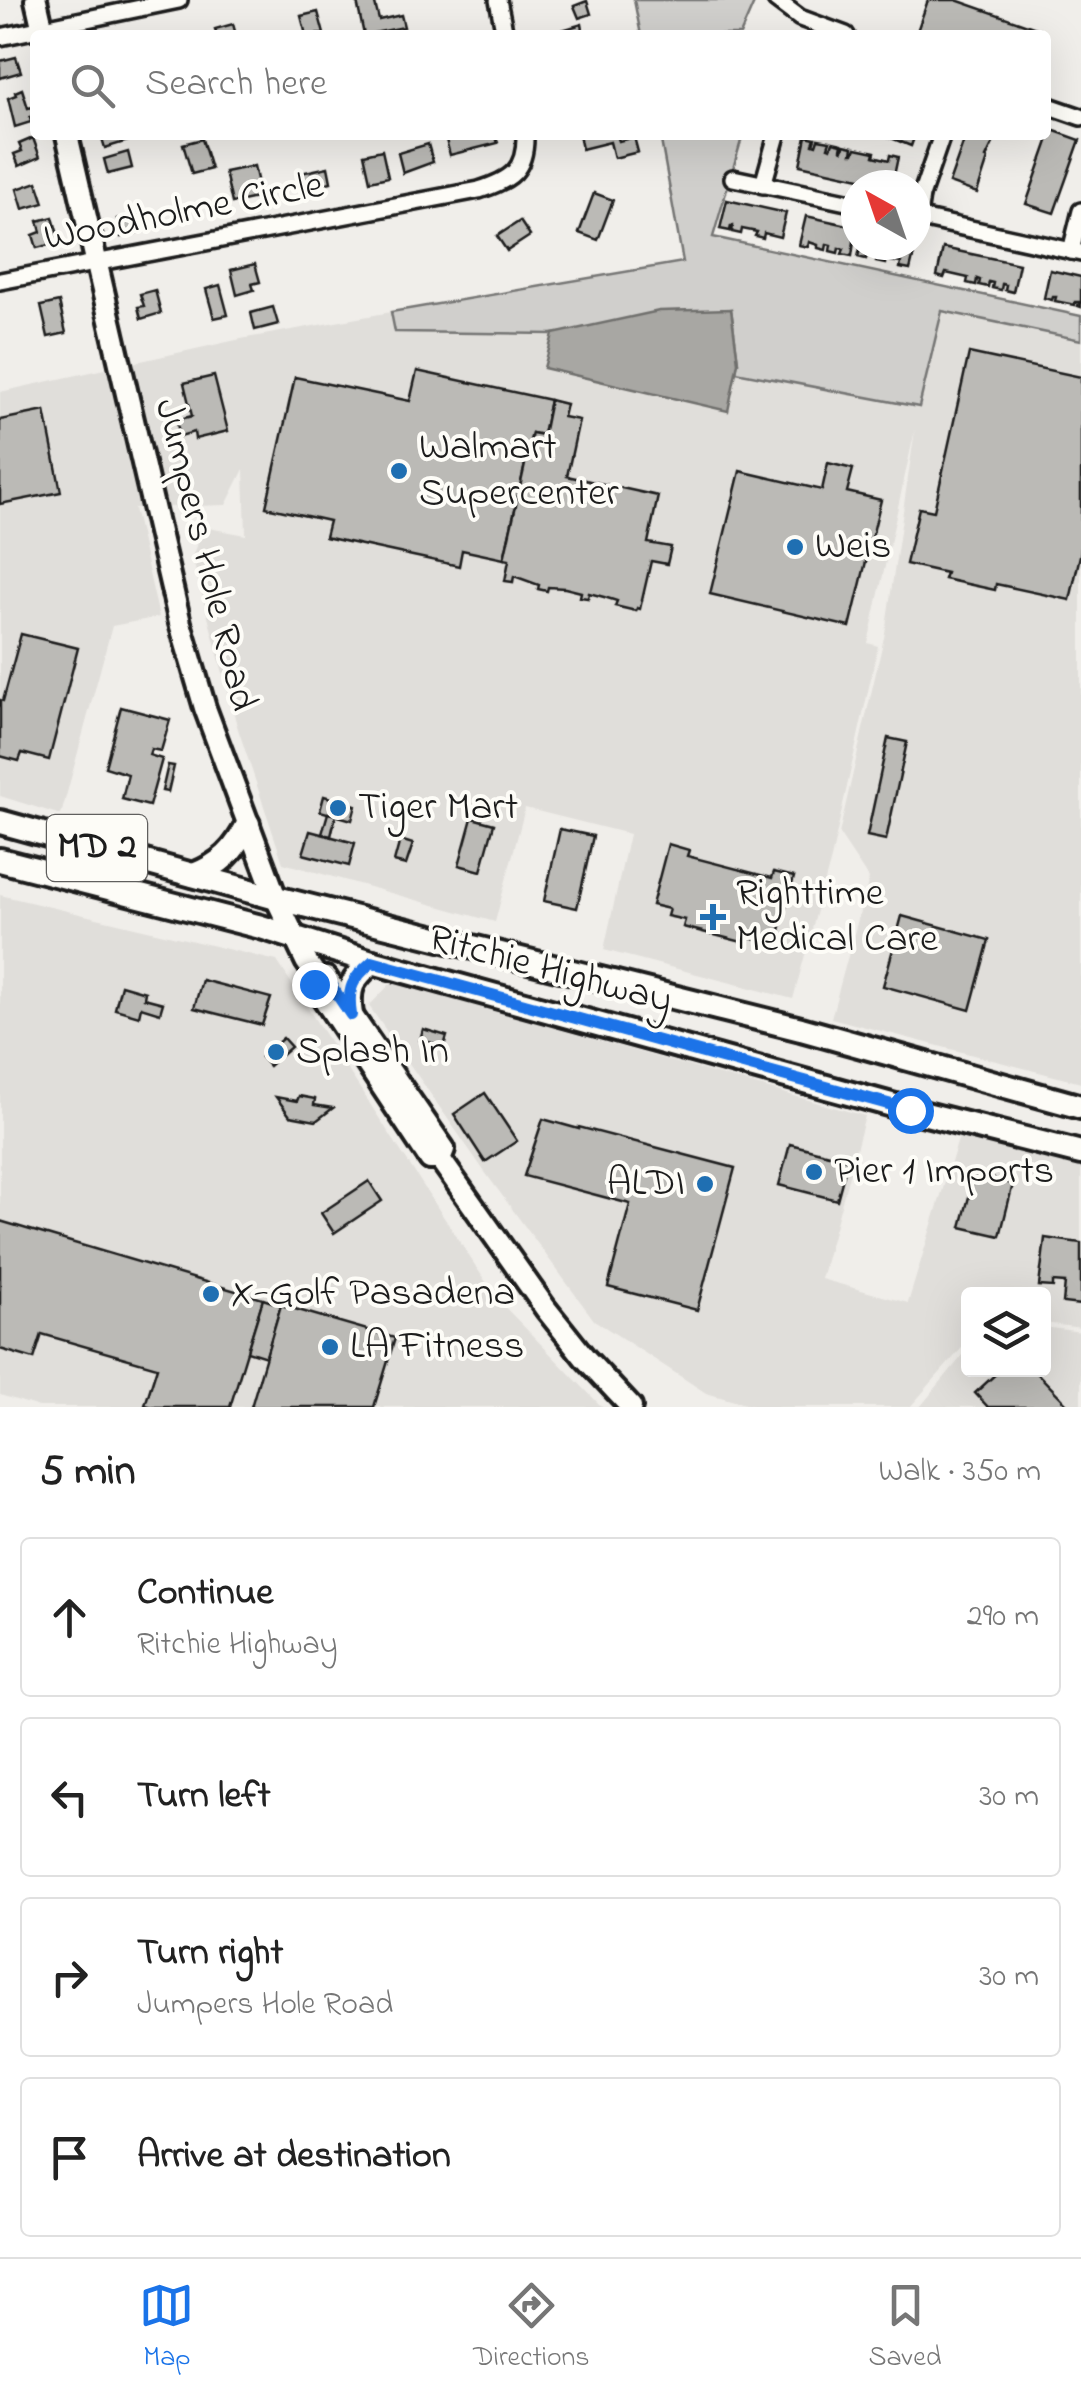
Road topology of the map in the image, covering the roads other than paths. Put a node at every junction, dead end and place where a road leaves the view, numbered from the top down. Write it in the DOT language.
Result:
graph roads {
  1 [pos="36,0"];
  2 [pos="179,0"];
  3 [pos="498,0"];
  4 [pos="776,0"];
  5 [pos="43,30"];
  6 [pos="47,30"];
  7 [pos="505,30"];
  8 [pos="814,30"];
  9 [pos="30,33"];
  10 [pos="0,36"];
  11 [pos="1051,106"];
  12 [pos="1081,116"];
  13 [pos="68,140"];
  14 [pos="525,140"];
  15 [pos="776,140"];
  16 [pos="940,140"];
  17 [pos="930,170"];
  18 [pos="733,178"];
  19 [pos="763,185"];
  20 [pos="841,201"];
  21 [pos="1081,212"];
  22 [pos="931,220"];
  23 [pos="1076,252"];
  24 [pos="97,263"];
  25 [pos="0,282"];
  26 [pos="0,822"];
  27 [pos="248,824"];
  28 [pos="0,860"];
  29 [pos="194,876"];
  30 [pos="276,898"];
  31 [pos="295,937"];
  32 [pos="372,962"];
  33 [pos="317,976"];
  34 [pos="351,1015"];
  35 [pos="1081,1107"];
  36 [pos="1081,1153"];
  37 [pos="440,1160"];
  38 [pos="631,1407"];
  1 -- 5 [label="main road"];
  2 -- 6 [label="street"];
  3 -- 7 [label="street"];
  4 -- 8 [label="street"];
  9 -- 10 [label="street"];
  11 -- 12 [label="street"];
  13 -- 24 [label="main road, Jumpers Hole Road"];
  14 -- 24 [label="street, Woodholme Circle"];
  15 -- 19 [label="street"];
  16 -- 17 [label="street"];
  18 -- 19 [label="street"];
  19 -- 20 [label="street"];
  21 -- 23 [label="street"];
  22 -- 23 [label="street"];
  24 -- 25 [label="street, Woodholme Circle"];
  24 -- 27 [label="main road, Jumpers Hole Road"];
  26 -- 29 [label="main road, Ritchie Highway / MD 2"];
  27 -- 29 [label="main road"];
  27 -- 30 [label="main road, Jumpers Hole Road"];
  28 -- 31 [label="main road, Ritchie Highway / MD 2"];
  29 -- 30 [label="main road, Ritchie Highway / MD 2"];
  30 -- 31 [label="main road, Jumpers Hole Road"];
  30 -- 35 [label="main road, Ritchie Highway / MD 2"];
  31 -- 32 [label="main road, Ritchie Highway / MD 2"];
  31 -- 33 [label="main road, Jumpers Hole Road"];
  32 -- 34 [label="main road"];
  32 -- 36 [label="main road, Ritchie Highway / MD 2"];
  33 -- 34 [label="main road, Jumpers Hole Road"];
  33 -- 37 [label="main road, Jumpers Hole Road"];
  34 -- 37 [label="main road, Jumpers Hole Road"];
  37 -- 38 [label="main road, Jumpers Hole Road"];
}
